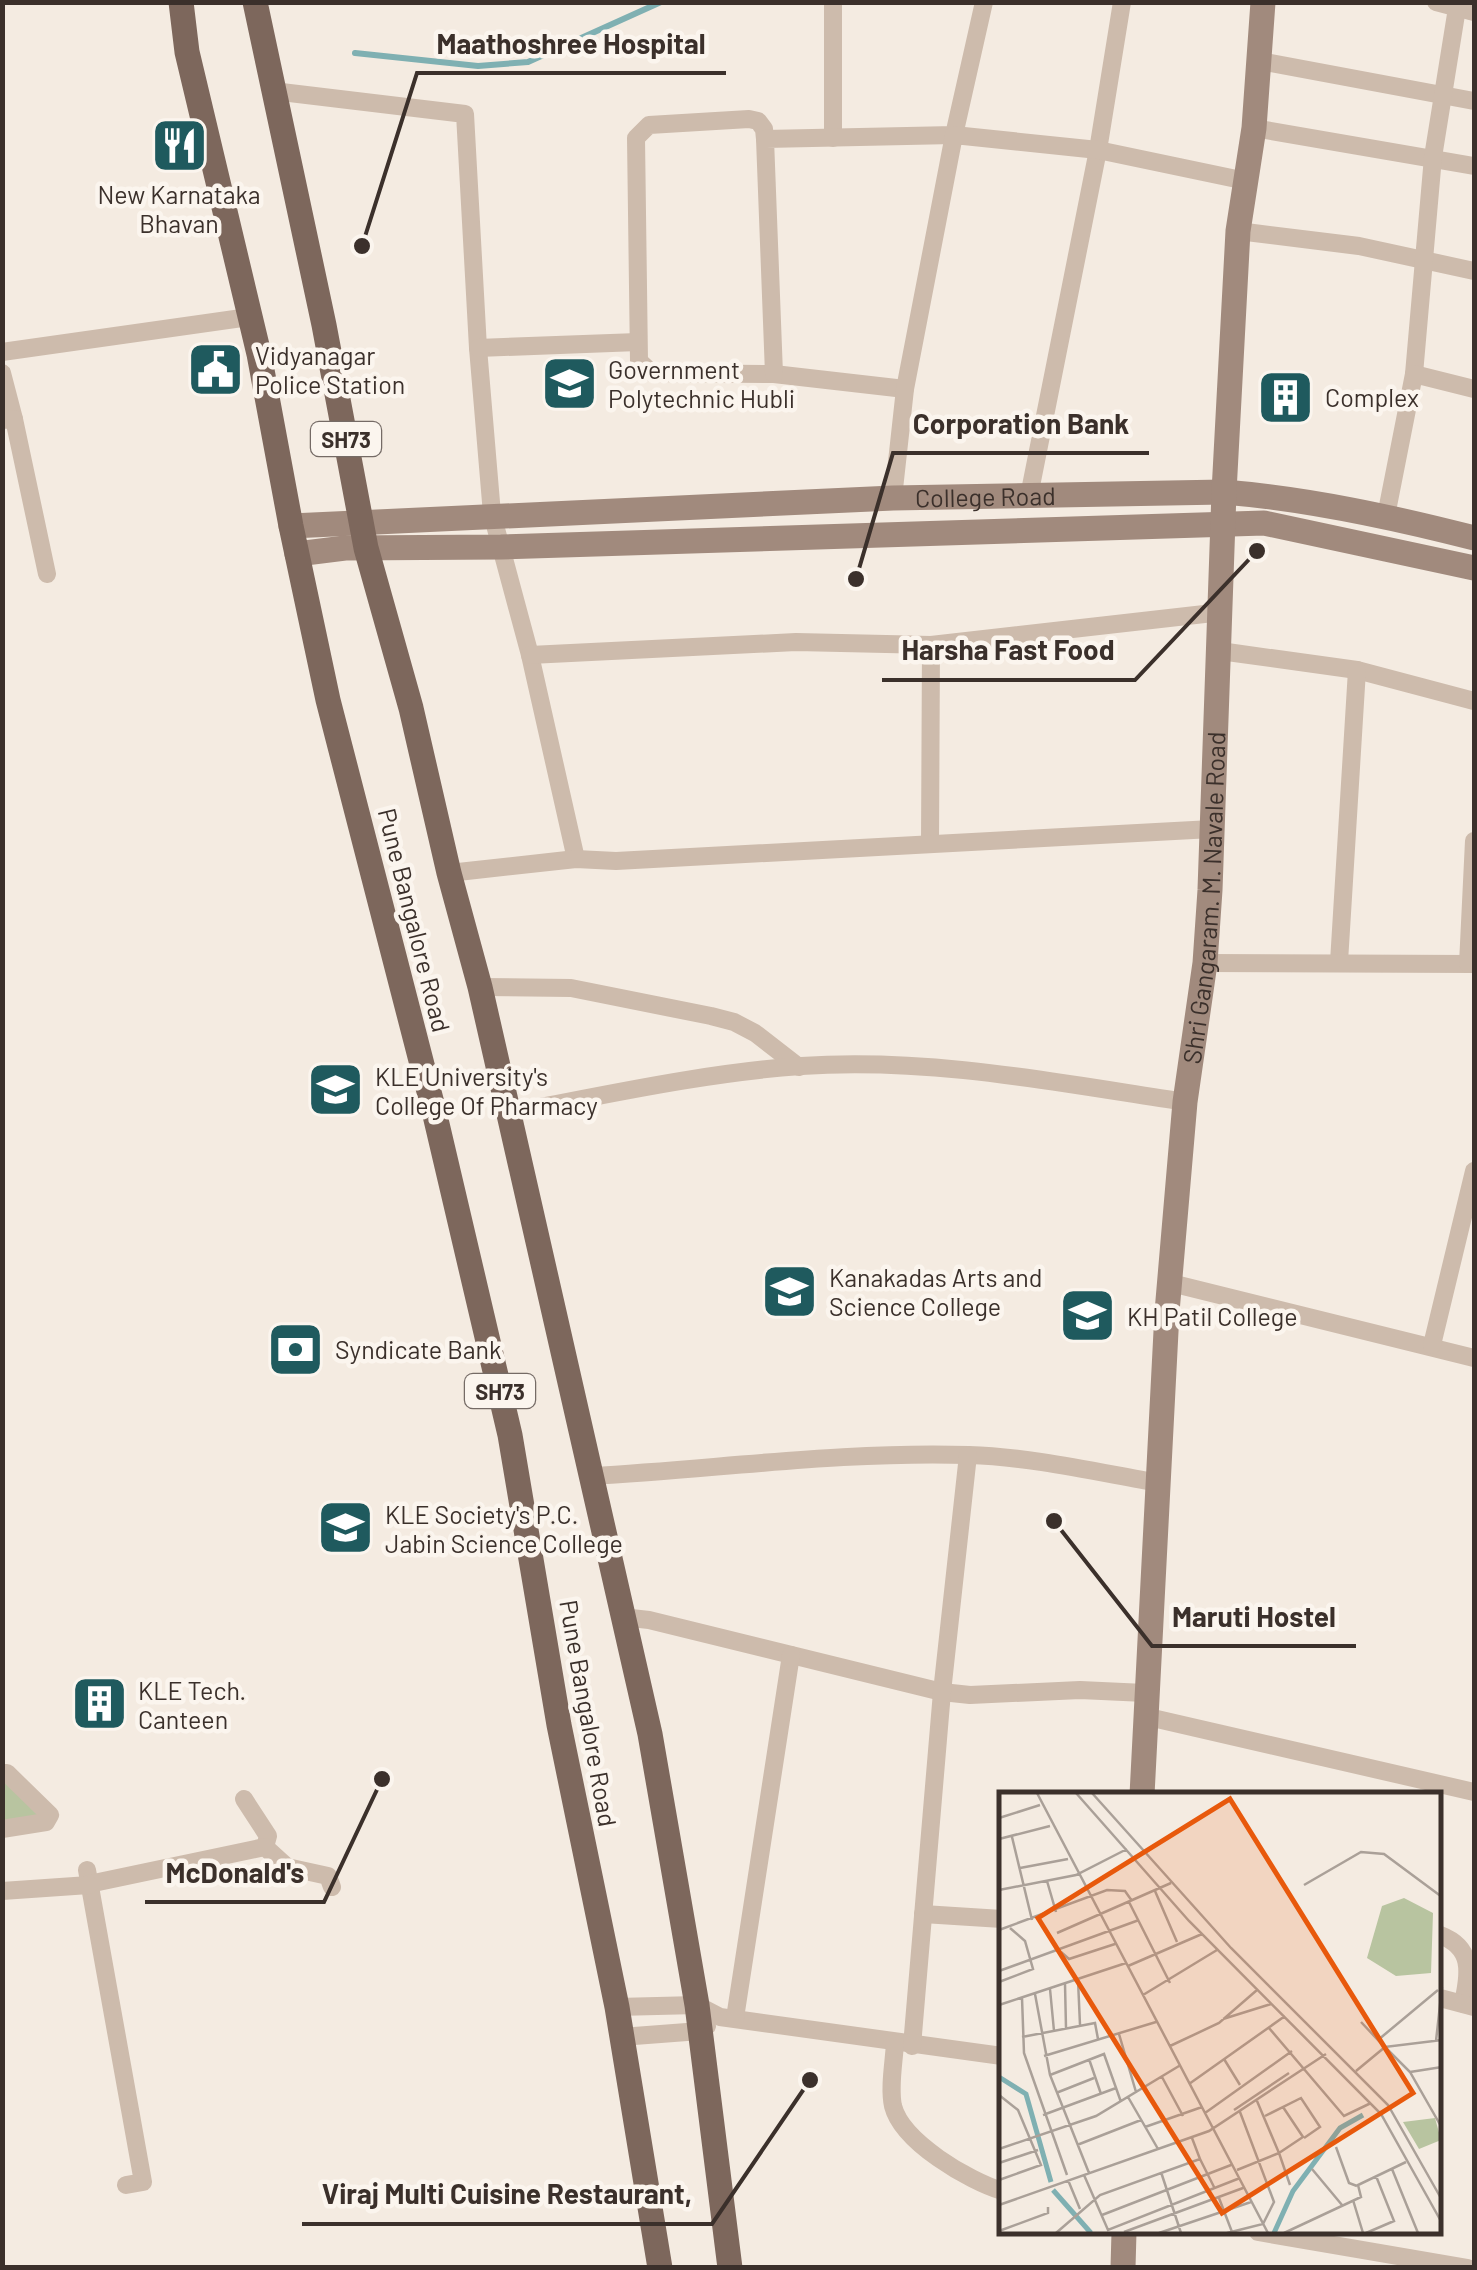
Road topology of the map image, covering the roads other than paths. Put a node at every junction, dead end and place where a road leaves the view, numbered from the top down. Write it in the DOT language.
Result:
graph roads {
  1 [pos="181,2"];
  2 [pos="255,2"];
  3 [pos="834,2"];
  4 [pos="984,2"];
  5 [pos="1122,2"];
  6 [pos="1263,2"];
  7 [pos="1436,2"];
  8 [pos="1463,8"];
  9 [pos="1260,61"];
  10 [pos="273,91"];
  11 [pos="1443,93"];
  12 [pos="1474,101"];
  13 [pos="1254,128"];
  14 [pos="954,135"];
  15 [pos="833,138"];
  16 [pos="765,139"];
  17 [pos="1098,150"];
  18 [pos="1433,157"];
  19 [pos="1474,166"];
  20 [pos="1246,181"];
  21 [pos="1238,230"];
  22 [pos="1425,260"];
  23 [pos="1474,271"];
  24 [pos="249,318"];
  25 [pos="638,342"];
  26 [pos="478,348"];
  27 [pos="2,352"];
  28 [pos="2,372"];
  29 [pos="774,374"];
  30 [pos="1414,374"];
  31 [pos="906,388"];
  32 [pos="1474,388"];
  33 [pos="8,419"];
  34 [pos="1224,492"];
  35 [pos="1029,496"];
  36 [pos="893,498"];
  37 [pos="492,514"];
  38 [pos="1386,516"];
  39 [pos="362,521"];
  40 [pos="1225,524"];
  41 [pos="291,526"];
  42 [pos="1474,538"];
  43 [pos="366,548"];
  44 [pos="501,548"];
  45 [pos="297,554"];
  46 [pos="1474,568"];
  47 [pos="47,574"];
  48 [pos="1222,612"];
  49 [pos="931,645"];
  50 [pos="1220,651"];
  51 [pos="530,655"];
  52 [pos="1357,670"];
  53 [pos="1474,701"];
  54 [pos="1212,829"];
  55 [pos="1474,842"];
  56 [pos="930,844"];
  57 [pos="576,859"];
  58 [pos="449,873"];
  59 [pos="1205,962"];
  60 [pos="1339,962"];
  61 [pos="1471,964"];
  62 [pos="480,987"];
  63 [pos="799,1066"];
  64 [pos="1186,1102"];
  65 [pos="509,1113"];
  66 [pos="1474,1171"];
  67 [pos="1465,1244"];
  68 [pos="1171,1283"];
  69 [pos="1432,1346"];
  70 [pos="1474,1358"];
  71 [pos="968,1455"];
  72 [pos="592,1476"];
  73 [pos="1159,1482"];
  74 [pos="622,1617"];
  75 [pos="791,1655"];
  76 [pos="942,1692"];
  77 [pos="1145,1704"];
  78 [pos="2,1773"];
  79 [pos="1473,1788"];
  80 [pos="1142,1792"];
  81 [pos="244,1799"];
  82 [pos="2,1829"];
  83 [pos="265,1847"];
  84 [pos="88,1880"];
  85 [pos="332,1887"];
  86 [pos="2,1891"];
  87 [pos="924,1914"];
  88 [pos="999,1920"];
  89 [pos="1442,1936"];
  90 [pos="1442,1998"];
  91 [pos="1469,2005"];
  92 [pos="617,2007"];
  93 [pos="713,2018"];
  94 [pos="621,2037"];
  95 [pos="904,2045"];
  96 [pos="999,2056"];
  97 [pos="126,2185"];
  98 [pos="999,2190"];
  99 [pos="1124,2235"];
  100 [pos="1279,2235"];
  101 [pos="1356,2246"];
  102 [pos="660,2268"];
  103 [pos="730,2268"];
  104 [pos="1123,2268"];
  105 [pos="1350,2268"];
  106 [pos="1468,2268"];
  1 -- 24 [label="main road, Pune Bangalore Road / SH73"];
  2 -- 10 [label="main road, Pune Bangalore Road / SH73"];
  3 -- 15 [label="street"];
  4 -- 14 [label="street"];
  5 -- 17 [label="street"];
  6 -- 9 [label="main road, Shri Gangaram. M. Navale Road"];
  7 -- 8 [label="street"];
  8 -- 11 [label="street"];
  9 -- 11 [label="street"];
  9 -- 13 [label="main road, Shri Gangaram. M. Navale Road"];
  10 -- 26 [label="street"];
  10 -- 39 [label="main road, Pune Bangalore Road / SH73"];
  11 -- 12 [label="street"];
  11 -- 18 [label="street"];
  13 -- 18 [label="street"];
  13 -- 20 [label="main road, Shri Gangaram. M. Navale Road"];
  14 -- 15 [label="street"];
  14 -- 17 [label="street"];
  14 -- 31 [label="street"];
  15 -- 16 [label="street"];
  16 -- 25 [label="street"];
  16 -- 29 [label="street"];
  17 -- 20 [label="street"];
  17 -- 35 [label="street"];
  18 -- 19 [label="street"];
  18 -- 22 [label="street"];
  20 -- 21 [label="main road, Shri Gangaram. M. Navale Road"];
  21 -- 22 [label="street"];
  21 -- 34 [label="main road, Shri Gangaram. M. Navale Road"];
  22 -- 23 [label="street"];
  22 -- 30 [label="street"];
  24 -- 27 [label="street"];
  24 -- 41 [label="main road, Pune Bangalore Road / SH73"];
  25 -- 26 [label="street"];
  25 -- 29 [label="street"];
  26 -- 37 [label="street"];
  28 -- 33 [label="street"];
  29 -- 31 [label="street"];
  30 -- 32 [label="street"];
  30 -- 38 [label="street"];
  31 -- 36 [label="street"];
  33 -- 47 [label="street"];
  34 -- 35 [label="main road, College Road"];
  34 -- 38 [label="main road, College Road"];
  34 -- 40 [label="main road, Shri Gangaram. M. Navale Road"];
  35 -- 36 [label="main road, College Road"];
  36 -- 37 [label="main road, College Road"];
  37 -- 39 [label="main road, College Road"];
  37 -- 44 [label="street"];
  38 -- 42 [label="main road, College Road"];
  39 -- 41 [label="main road, College Road"];
  39 -- 43 [label="main road, Pune Bangalore Road / SH73"];
  40 -- 44 [label="main road"];
  40 -- 46 [label="main road"];
  40 -- 48 [label="main road, Shri Gangaram. M. Navale Road"];
  41 -- 45 [label="main road, Pune Bangalore Road / SH73"];
  43 -- 44 [label="main road"];
  43 -- 45 [label="main road"];
  43 -- 58 [label="main road, Pune Bangalore Road / SH73"];
  44 -- 51 [label="street"];
  45 -- 92 [label="main road, Pune Bangalore Road / SH73"];
  48 -- 49 [label="street"];
  48 -- 50 [label="main road, Shri Gangaram. M. Navale Road"];
  49 -- 51 [label="street"];
  49 -- 56 [label="street"];
  50 -- 52 [label="street"];
  50 -- 54 [label="main road, Shri Gangaram. M. Navale Road"];
  51 -- 57 [label="street"];
  52 -- 53 [label="street"];
  52 -- 60 [label="street"];
  54 -- 56 [label="street"];
  54 -- 59 [label="main road, Shri Gangaram. M. Navale Road"];
  55 -- 61 [label="street"];
  56 -- 57 [label="street"];
  57 -- 58 [label="street"];
  58 -- 62 [label="main road, Pune Bangalore Road / SH73"];
  59 -- 60 [label="street"];
  59 -- 64 [label="main road, Shri Gangaram. M. Navale Road"];
  60 -- 61 [label="street"];
  62 -- 63 [label="street"];
  62 -- 65 [label="main road, Pune Bangalore Road / SH73"];
  63 -- 64 [label="street"];
  63 -- 65 [label="street"];
  64 -- 68 [label="main road, Shri Gangaram. M. Navale Road"];
  65 -- 72 [label="main road, Pune Bangalore Road / SH73"];
  66 -- 67 [label="street"];
  67 -- 69 [label="street"];
  68 -- 69 [label="street"];
  68 -- 73 [label="main road, Shri Gangaram. M. Navale Road"];
  69 -- 70 [label="street"];
  71 -- 72 [label="street"];
  71 -- 73 [label="street"];
  71 -- 76 [label="street"];
  72 -- 74 [label="main road, Pune Bangalore Road / SH73"];
  73 -- 77 [label="main road, Shri Gangaram. M. Navale Road"];
  74 -- 75 [label="street"];
  74 -- 93 [label="main road, Pune Bangalore Road / SH73"];
  75 -- 76 [label="street"];
  75 -- 93 [label="street"];
  76 -- 77 [label="street"];
  76 -- 87 [label="street"];
  77 -- 79 [label="street"];
  77 -- 80 [label="main road, Shri Gangaram. M. Navale Road"];
  78 -- 82 [label="street"];
  81 -- 83 [label="street"];
  83 -- 84 [label="street"];
  83 -- 85 [label="street"];
  84 -- 86 [label="street"];
  84 -- 97 [label="street"];
  87 -- 88 [label="street"];
  87 -- 95 [label="street"];
  89 -- 91 [label="street"];
  90 -- 91 [label="street"];
  92 -- 93 [label="street"];
  92 -- 94 [label="main road, Pune Bangalore Road / SH73"];
  93 -- 94 [label="street"];
  93 -- 95 [label="street"];
  93 -- 103 [label="main road, Pune Bangalore Road / SH73"];
  94 -- 102 [label="main road, Pune Bangalore Road / SH73"];
  95 -- 96 [label="street"];
  95 -- 98 [label="street"];
  99 -- 104 [label="main road"];
  100 -- 101 [label="street"];
  101 -- 105 [label="street"];
  101 -- 106 [label="street"];
}
